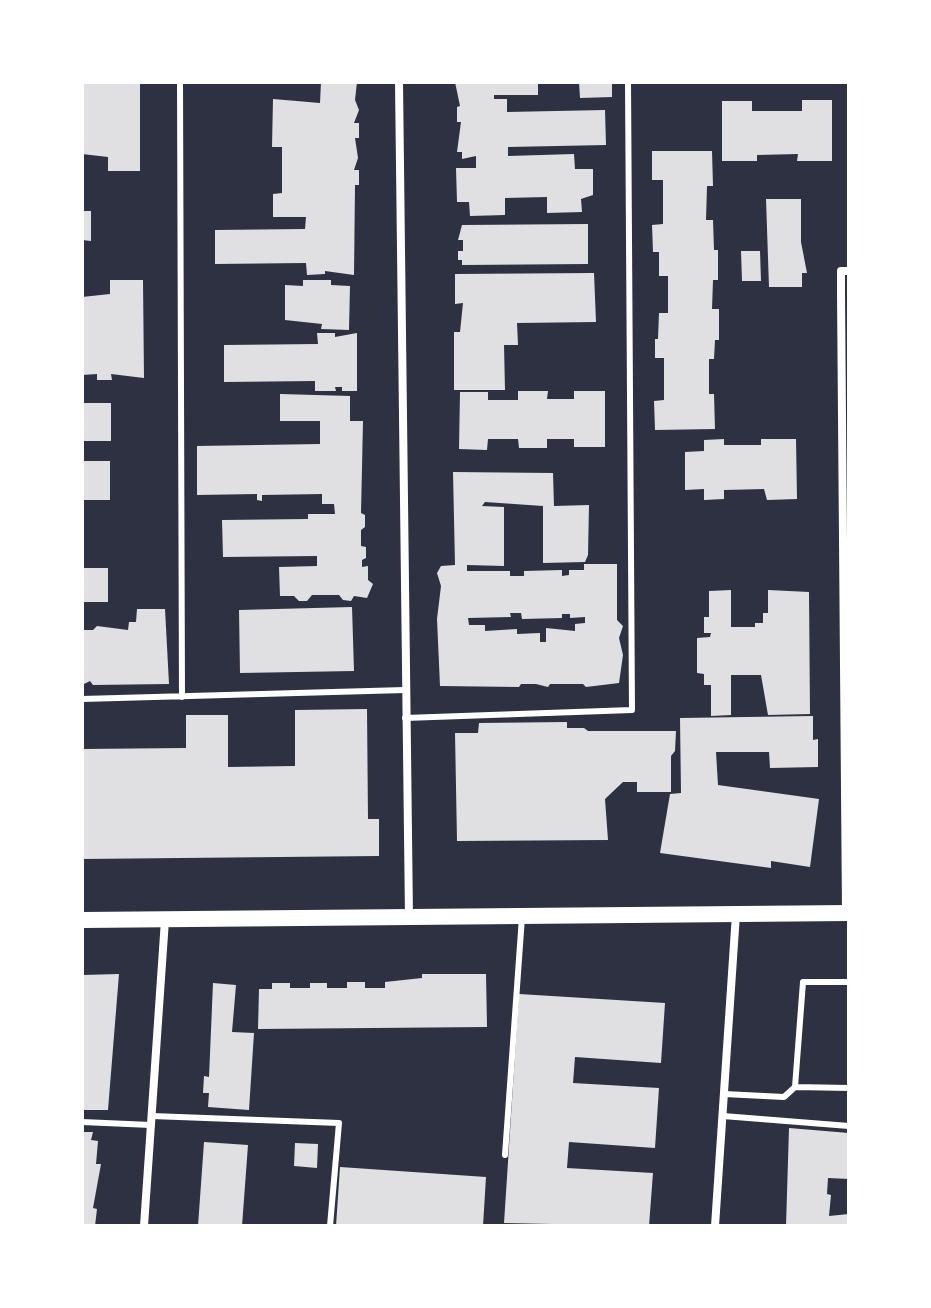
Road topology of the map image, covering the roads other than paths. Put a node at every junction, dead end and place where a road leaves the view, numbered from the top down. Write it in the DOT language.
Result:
graph roads {
  1 [pos="180,82"];
  2 [pos="399,82"];
  3 [pos="628,82"];
  4 [pos="845,271"];
  5 [pos="846,620"];
  6 [pos="405,690"];
  7 [pos="182,697"];
  8 [pos="82,699"];
  9 [pos="405,718"];
  10 [pos="847,913"];
  11 [pos="736,914"];
  12 [pos="522,917"];
  13 [pos="409,918"];
  14 [pos="82,920"];
  15 [pos="165,920"];
  16 [pos="849,982"];
  17 [pos="795,1087"];
  18 [pos="849,1088"];
  19 [pos="724,1094"];
  20 [pos="723,1116"];
  21 [pos="152,1121"];
  22 [pos="82,1122"];
  23 [pos="849,1126"];
  24 [pos="505,1155"];
  25 [pos="144,1226"];
  26 [pos="330,1226"];
  27 [pos="715,1226"];
  1 -- 7 [label="lane"];
  2 -- 6 [label="street"];
  3 -- 9 [label="lane"];
  4 -- 5 [label="street"];
  5 -- 10 [label="street"];
  6 -- 7 [label="lane"];
  6 -- 9 [label="street"];
  7 -- 8 [label="lane"];
  9 -- 13 [label="street"];
  10 -- 11 [label="main road"];
  11 -- 12 [label="main road"];
  11 -- 19 [label="street"];
  12 -- 13 [label="main road"];
  12 -- 24 [label="lane"];
  13 -- 15 [label="main road"];
  14 -- 15 [label="main road"];
  15 -- 21 [label="street"];
  16 -- 17 [label="lane"];
  17 -- 18 [label="lane"];
  17 -- 19 [label="lane"];
  19 -- 20 [label="street"];
  20 -- 23 [label="lane"];
  20 -- 27 [label="street"];
  21 -- 22 [label="lane"];
  21 -- 25 [label="street"];
  21 -- 26 [label="lane"];
}
